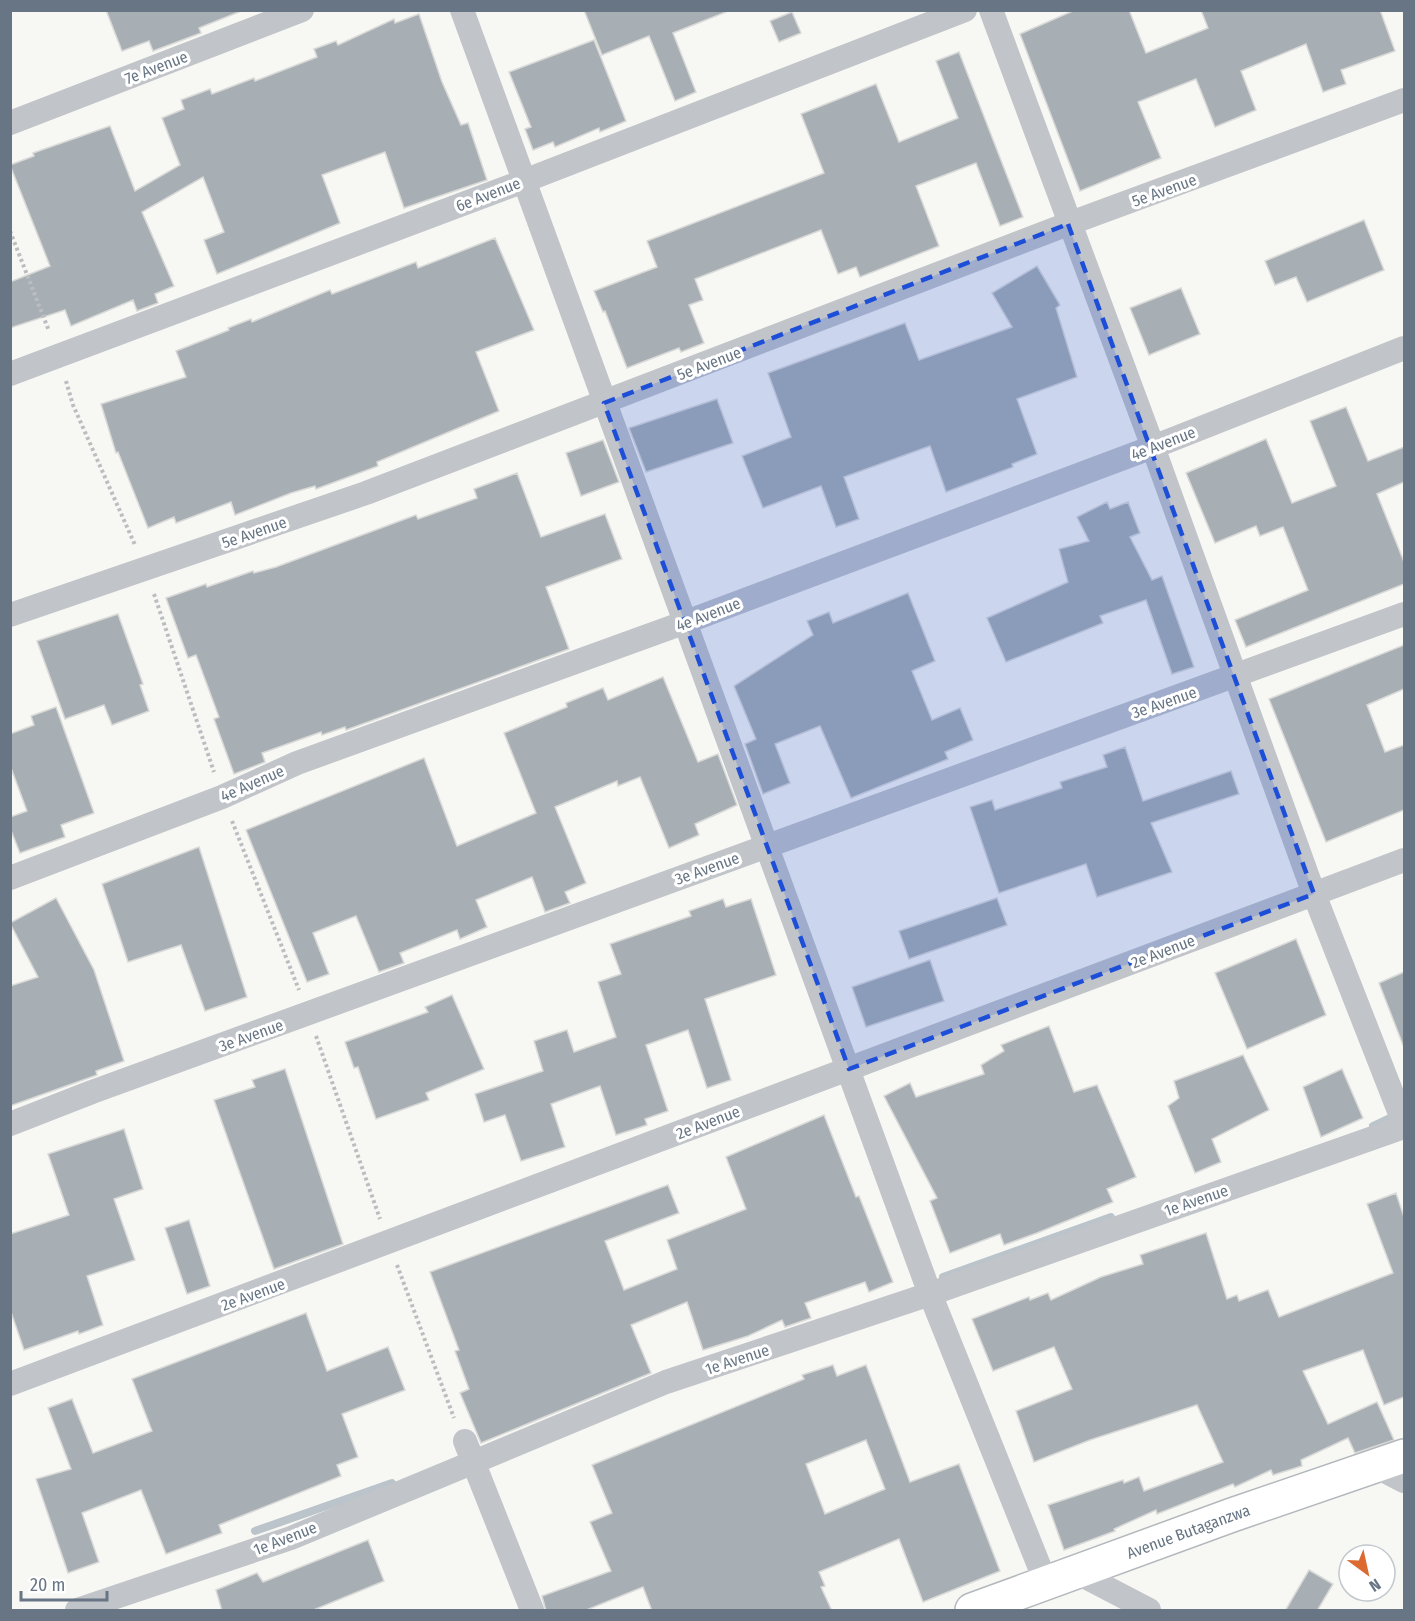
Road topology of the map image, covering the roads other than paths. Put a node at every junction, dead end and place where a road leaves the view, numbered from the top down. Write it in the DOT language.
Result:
graph roads {
  1 [pos="302,10"];
  2 [pos="462,10"];
  3 [pos="965,10"];
  4 [pos="991,10"];
  5 [pos="1404,100"];
  6 [pos="10,123"];
  7 [pos="524,181"];
  8 [pos="1068,224"];
  9 [pos="1404,348"];
  10 [pos="10,374"];
  11 [pos="604,403"];
  12 [pos="1153,447"];
  13 [pos="1404,614"];
  14 [pos="10,615"];
  15 [pos="686,622"];
  16 [pos="1234,677"];
  17 [pos="766,847"];
  18 [pos="1404,860"];
  19 [pos="10,878"];
  20 [pos="1314,894"];
  21 [pos="849,1069"];
  22 [pos="10,1124"];
  23 [pos="1404,1125"];
  24 [pos="930,1294"];
  25 [pos="10,1384"];
  26 [pos="470,1450"];
  27 [pos="1395,1468"];
  28 [pos="1078,1573"];
  29 [pos="1046,1583"];
  30 [pos="77,1611"];
  31 [pos="532,1611"];
  32 [pos="972,1611"];
  33 [pos="1149,1611"];
  1 -- 6 [label="street, 7e Avenue"];
  2 -- 7 [label="street"];
  3 -- 7 [label="street, 6e Avenue"];
  4 -- 8 [label="street"];
  5 -- 8 [label="street, 5e Avenue"];
  7 -- 10 [label="street, 6e Avenue"];
  7 -- 11 [label="street"];
  8 -- 11 [label="street, 5e Avenue"];
  8 -- 12 [label="street"];
  9 -- 12 [label="street, 4e Avenue"];
  11 -- 14 [label="street, 5e Avenue"];
  11 -- 15 [label="street"];
  12 -- 15 [label="street, 4e Avenue"];
  12 -- 16 [label="street"];
  13 -- 16 [label="street, 3e Avenue"];
  15 -- 17 [label="street"];
  15 -- 19 [label="street, 4e Avenue"];
  16 -- 17 [label="street, 3e Avenue"];
  16 -- 20 [label="street"];
  17 -- 21 [label="street"];
  17 -- 22 [label="street, 3e Avenue"];
  18 -- 20 [label="street, 2e Avenue"];
  20 -- 21 [label="street, 2e Avenue"];
  20 -- 23 [label="street"];
  21 -- 24 [label="street"];
  21 -- 25 [label="street, 2e Avenue"];
  23 -- 24 [label="street, 1e Avenue"];
  24 -- 26 [label="street, 1e Avenue"];
  24 -- 29 [label="street"];
  26 -- 30 [label="street, 1e Avenue"];
  26 -- 31 [label="street"];
  27 -- 28 [label="street, Avenue Butaganzwa"];
  28 -- 29 [label="street, Avenue Butaganzwa"];
  28 -- 33 [label="street"];
  29 -- 32 [label="street, Avenue Butaganzwa"];
}
